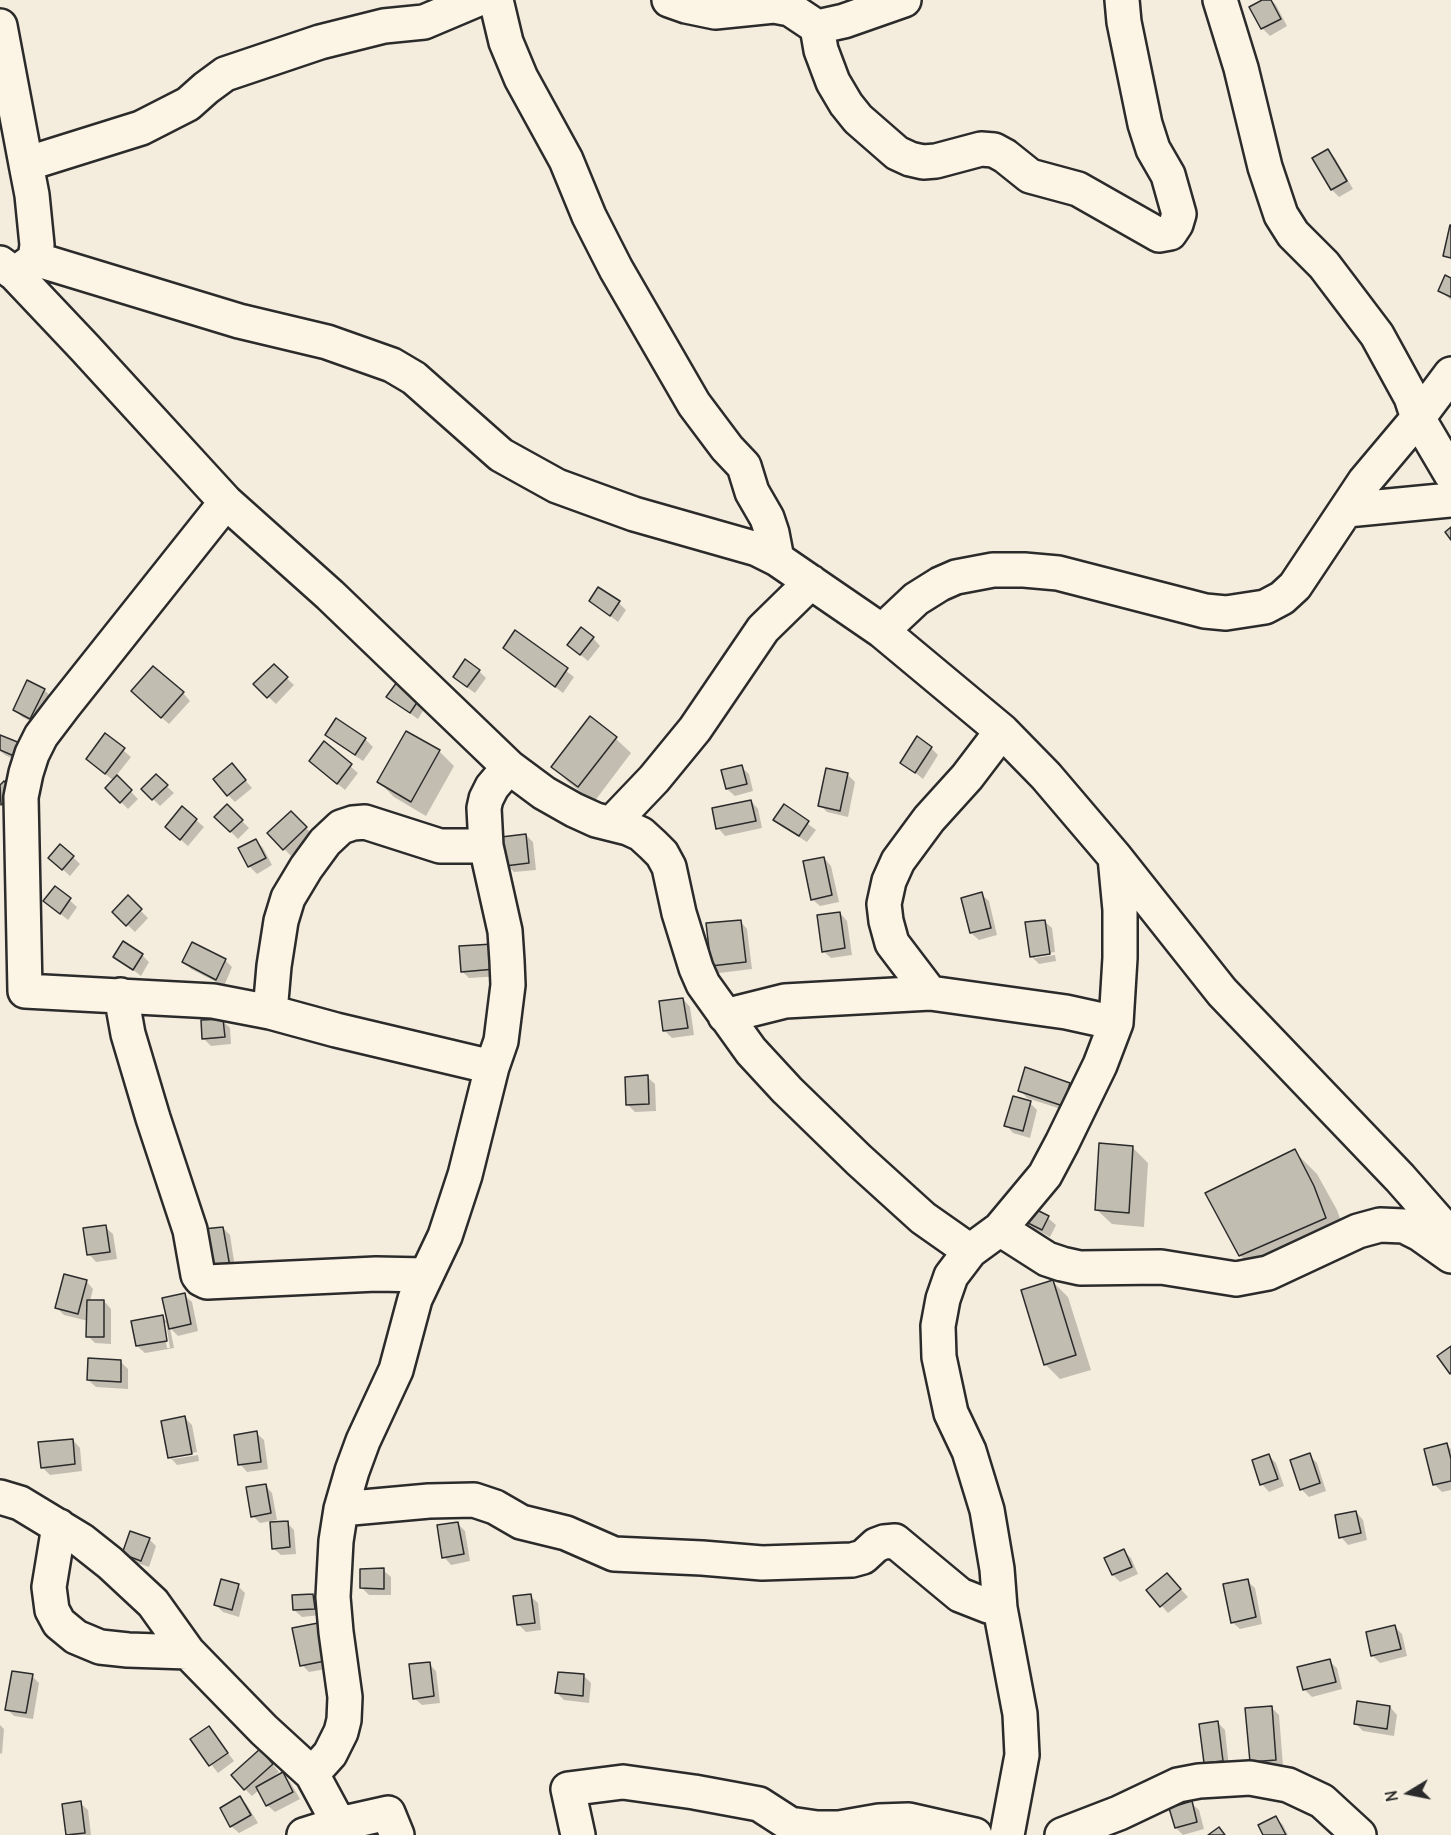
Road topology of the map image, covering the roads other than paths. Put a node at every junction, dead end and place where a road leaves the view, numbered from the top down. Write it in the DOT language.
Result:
graph roads {
  1 [pos="476,0"];
  2 [pos="496,0"];
  3 [pos="669,0"];
  4 [pos="904,0"];
  5 [pos="1122,0"];
  6 [pos="1220,0"];
  7 [pos="0,26"];
  8 [pos="817,27"];
  9 [pos="26,164"];
  10 [pos="16,265"];
  11 [pos="1451,374"];
  12 [pos="1418,418"];
  13 [pos="1451,474"];
  14 [pos="1451,500"];
  15 [pos="226,502"];
  16 [pos="1347,510"];
  17 [pos="777,559"];
  18 [pos="811,582"];
  19 [pos="882,631"];
  20 [pos="1002,731"];
  21 [pos="509,767"];
  22 [pos="612,823"];
  23 [pos="486,846"];
  24 [pos="1114,857"];
  25 [pos="930,993"];
  26 [pos="120,995"];
  27 [pos="270,1012"];
  28 [pos="725,1016"];
  29 [pos="1116,1023"];
  30 [pos="492,1067"];
  31 [pos="1000,1229"];
  32 [pos="1451,1236"];
  33 [pos="970,1251"];
  34 [pos="1451,1256"];
  35 [pos="426,1275"];
  36 [pos="0,1497"];
  37 [pos="341,1509"];
  38 [pos="59,1526"];
  39 [pos="1000,1608"];
  40 [pos="188,1652"];
  41 [pos="312,1774"];
  42 [pos="339,1824"];
  43 [pos="304,1835"];
  44 [pos="397,1835"];
  45 [pos="578,1835"];
  46 [pos="975,1835"];
  47 [pos="1007,1835"];
  48 [pos="1062,1835"];
  49 [pos="1359,1835"];
  1 -- 9 [label="street"];
  2 -- 17 [label="street"];
  3 -- 8 [label="street"];
  4 -- 8 [label="street"];
  5 -- 8 [label="street"];
  6 -- 12 [label="street"];
  7 -- 9 [label="street"];
  9 -- 10 [label="street"];
  10 -- 15 [label="street"];
  10 -- 17 [label="street"];
  11 -- 12 [label="street"];
  12 -- 13 [label="street"];
  12 -- 16 [label="street"];
  14 -- 16 [label="street"];
  15 -- 21 [label="street"];
  15 -- 26 [label="street"];
  16 -- 19 [label="street"];
  17 -- 18 [label="street"];
  18 -- 19 [label="street"];
  18 -- 22 [label="street"];
  19 -- 20 [label="street"];
  20 -- 24 [label="street"];
  20 -- 25 [label="street"];
  21 -- 22 [label="street"];
  21 -- 23 [label="street"];
  22 -- 28 [label="street"];
  23 -- 27 [label="street"];
  23 -- 30 [label="street"];
  24 -- 29 [label="street"];
  24 -- 32 [label="street"];
  25 -- 28 [label="street"];
  25 -- 29 [label="street"];
  26 -- 27 [label="street"];
  26 -- 35 [label="street"];
  27 -- 30 [label="street"];
  28 -- 33 [label="street"];
  29 -- 31 [label="street"];
  30 -- 35 [label="street"];
  31 -- 33 [label="street"];
  31 -- 34 [label="street"];
  33 -- 39 [label="street"];
  35 -- 37 [label="street"];
  36 -- 38 [label="street"];
  37 -- 39 [label="street"];
  37 -- 41 [label="street"];
  38 -- 40 [label="street"];
  38 -- 40 [label="street"];
  39 -- 47 [label="street"];
  40 -- 41 [label="street"];
  41 -- 42 [label="street"];
  42 -- 43 [label="street"];
  42 -- 44 [label="street"];
  45 -- 46 [label="street"];
  48 -- 49 [label="street"];
}
